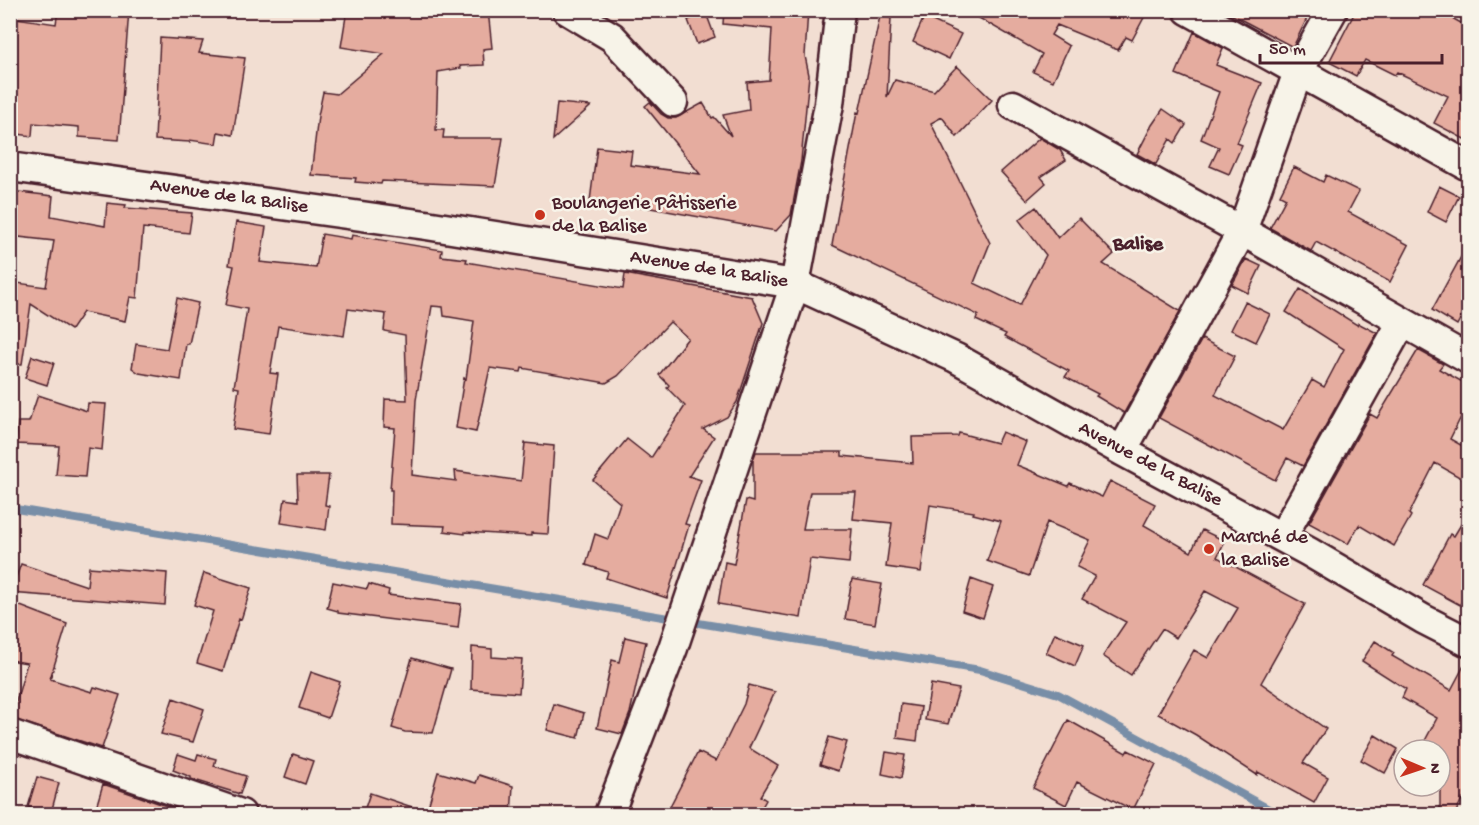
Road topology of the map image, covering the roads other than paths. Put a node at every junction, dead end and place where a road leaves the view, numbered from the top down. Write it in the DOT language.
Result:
graph roads {
  1 [pos="567,10"];
  2 [pos="840,10"];
  3 [pos="1188,10"];
  4 [pos="1333,10"];
  5 [pos="1298,72"];
  6 [pos="673,102"];
  7 [pos="1012,105"];
  8 [pos="1468,166"];
  9 [pos="10,167"];
  10 [pos="1242,231"];
  11 [pos="795,284"];
  12 [pos="1402,322"];
  13 [pos="1468,359"];
  14 [pos="1122,451"];
  15 [pos="1282,537"];
  16 [pos="1468,642"];
  17 [pos="10,734"];
  18 [pos="241,814"];
  19 [pos="609,814"];
  1 -- 6 [label="street"];
  2 -- 11 [label="street"];
  3 -- 5 [label="street"];
  4 -- 5 [label="street"];
  5 -- 8 [label="street"];
  5 -- 10 [label="street"];
  7 -- 10 [label="street"];
  9 -- 11 [label="street, Avenue de la Balise"];
  10 -- 12 [label="street"];
  10 -- 14 [label="street"];
  11 -- 14 [label="street, Avenue de la Balise"];
  11 -- 19 [label="street"];
  12 -- 13 [label="street"];
  12 -- 15 [label="street"];
  14 -- 15 [label="street, Avenue de la Balise"];
  15 -- 16 [label="street, Avenue de la Balise"];
  17 -- 18 [label="street"];
}
